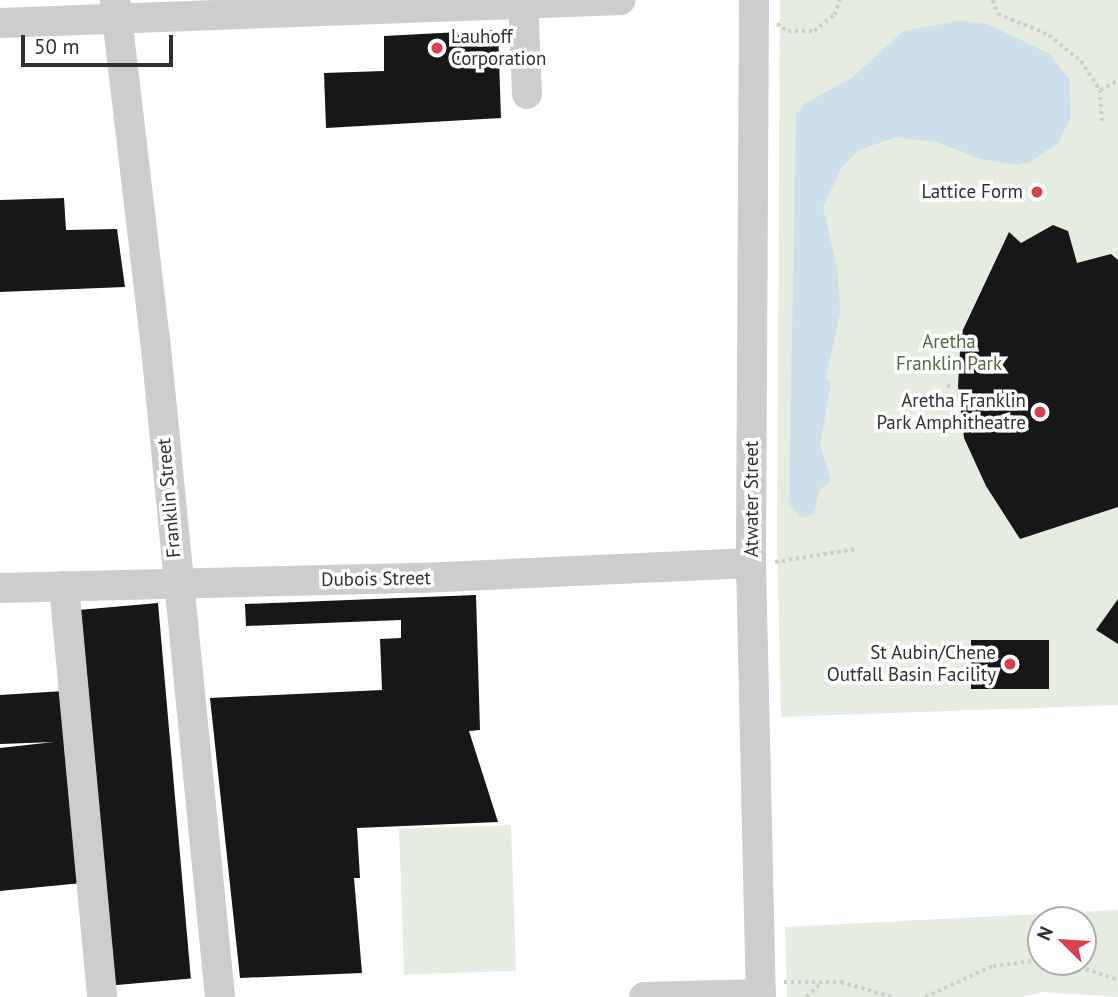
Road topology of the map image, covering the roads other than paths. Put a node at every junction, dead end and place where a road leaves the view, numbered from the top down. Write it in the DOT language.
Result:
graph roads {
  1 [pos="621,0"];
  2 [pos="523,2"];
  3 [pos="349,5"];
  4 [pos="116,10"];
  5 [pos="764,10"];
  6 [pos="0,23"];
  7 [pos="527,94"];
  8 [pos="762,563"];
  9 [pos="177,583"];
  10 [pos="64,586"];
  11 [pos="0,588"];
  12 [pos="761,991"];
  13 [pos="102,997"];
  14 [pos="220,997"];
  15 [pos="644,997"];
  1 -- 2 [label="street"];
  2 -- 3 [label="street"];
  2 -- 7 [label="street"];
  3 -- 4 [label="street"];
  4 -- 6 [label="street"];
  4 -- 9 [label="street, Franklin Street"];
  5 -- 8 [label="street, Atwater Street"];
  8 -- 9 [label="street, Dubois Street"];
  8 -- 12 [label="street, Atwater Street"];
  9 -- 10 [label="street, Dubois Street"];
  9 -- 14 [label="street, Franklin Street"];
  10 -- 11 [label="street, Dubois Street"];
  10 -- 13 [label="street"];
  12 -- 15 [label="street"];
}
